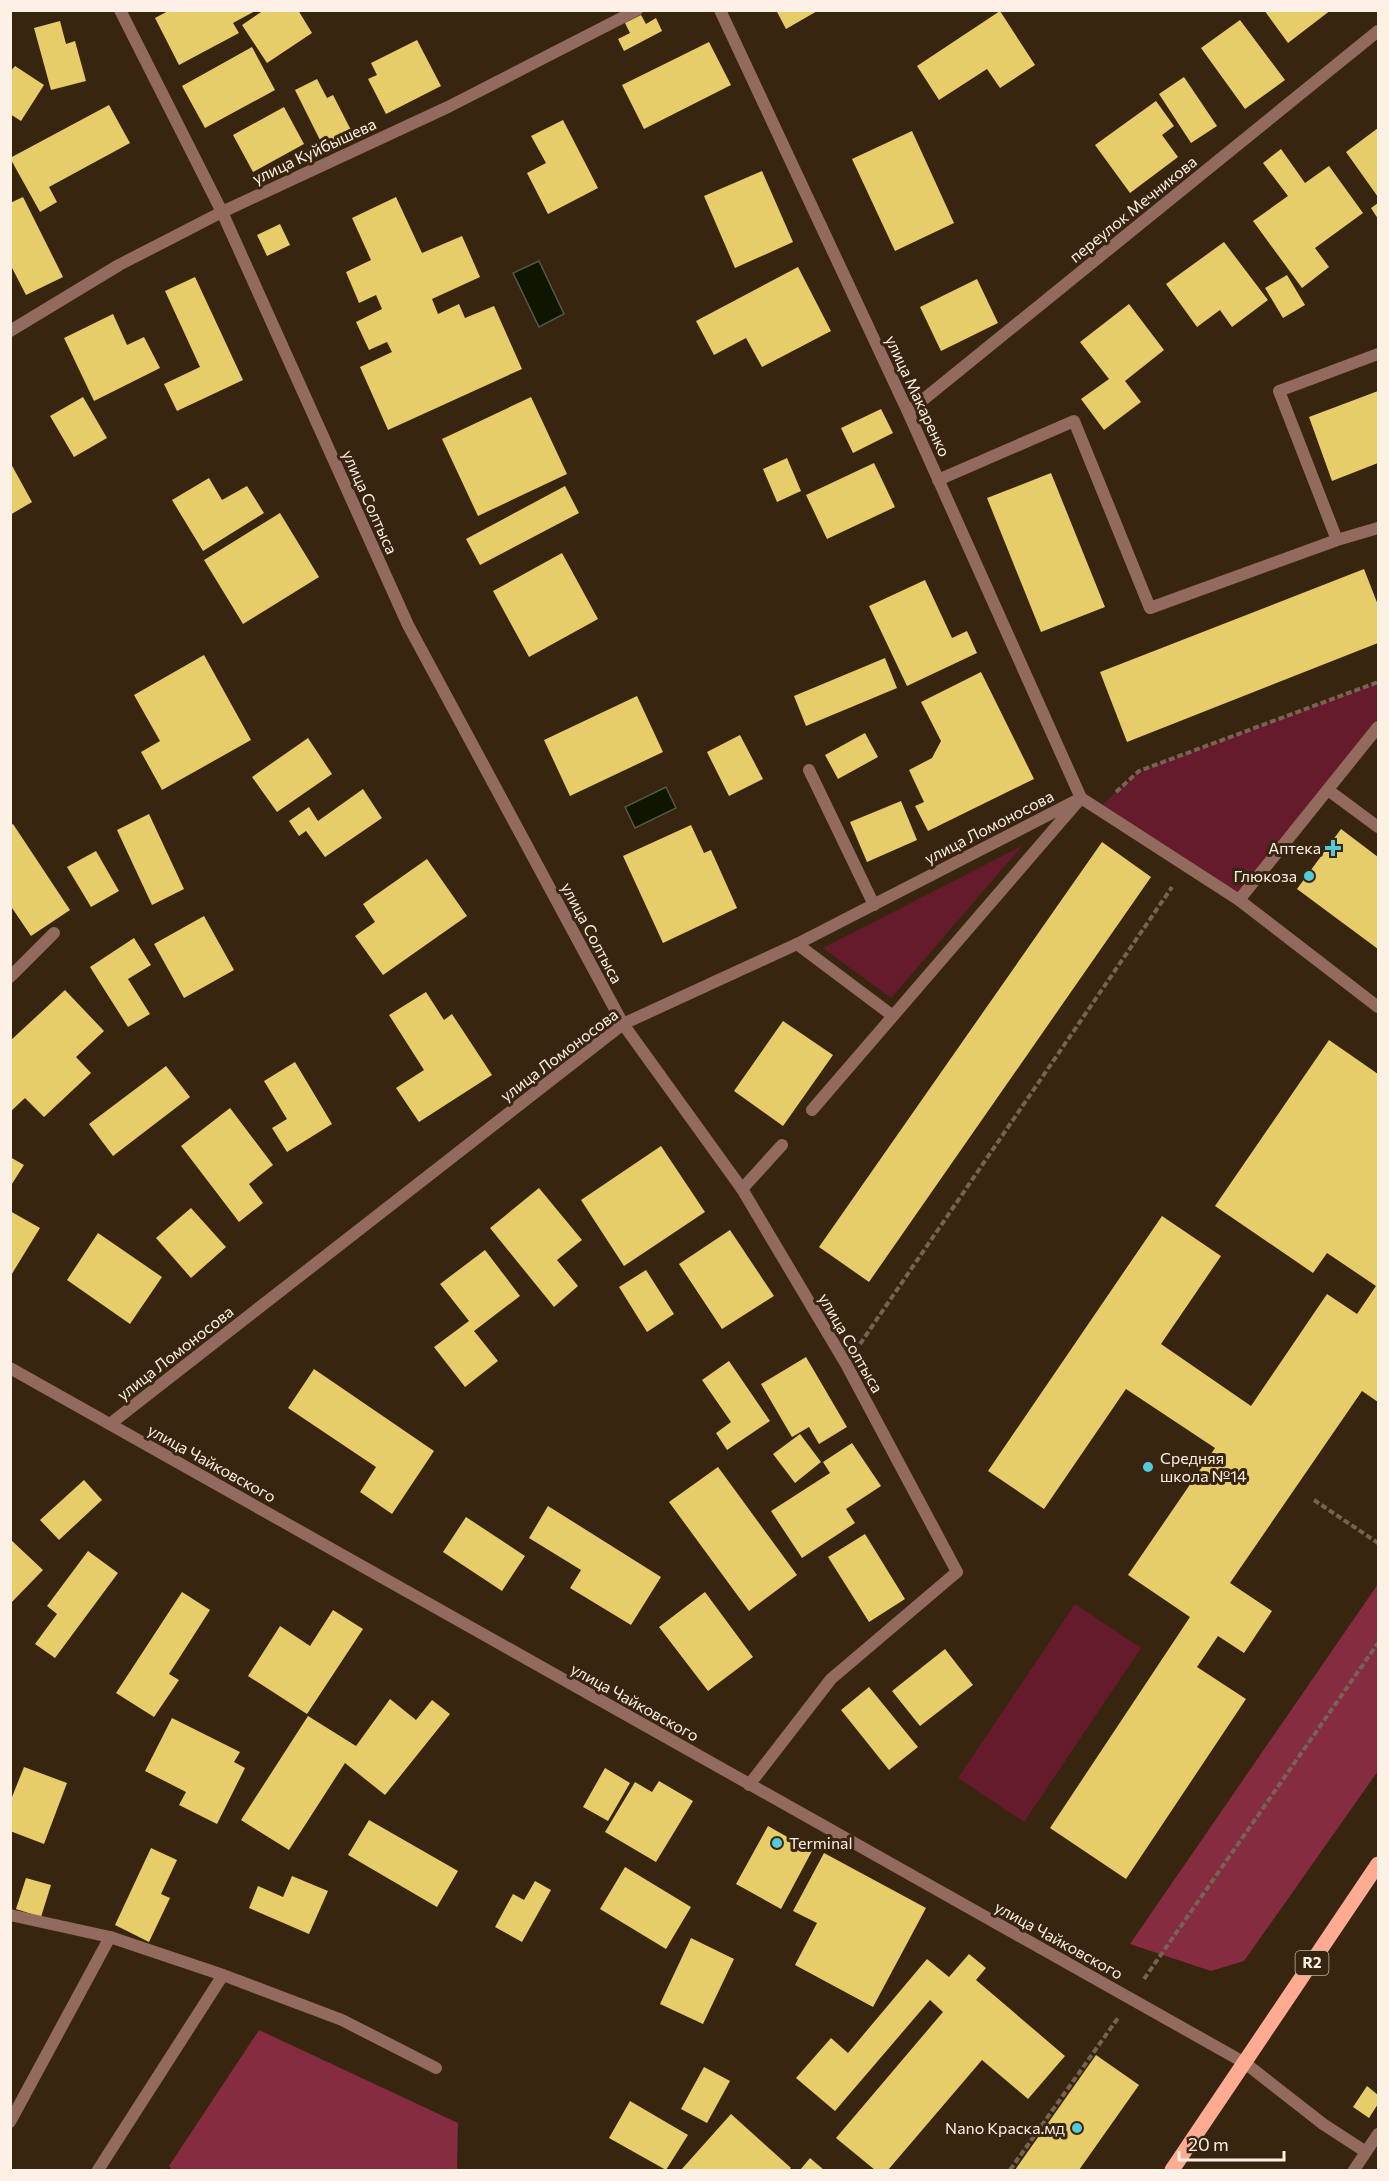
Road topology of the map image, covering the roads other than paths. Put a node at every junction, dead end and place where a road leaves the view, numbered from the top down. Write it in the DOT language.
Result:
graph roads {
  1 [pos="120,10"];
  2 [pos="637,10"];
  3 [pos="720,10"];
  4 [pos="1378,30"];
  5 [pos="222,212"];
  6 [pos="10,331"];
  7 [pos="1378,354"];
  8 [pos="908,412"];
  9 [pos="938,480"];
  10 [pos="1378,528"];
  11 [pos="1337,540"];
  12 [pos="1378,727"];
  13 [pos="809,770"];
  14 [pos="1328,790"];
  15 [pos="1081,798"];
  16 [pos="1378,828"];
  17 [pos="1239,900"];
  18 [pos="874,906"];
  19 [pos="54,933"];
  20 [pos="796,944"];
  21 [pos="10,977"];
  22 [pos="1378,1007"];
  23 [pos="893,1016"];
  24 [pos="623,1024"];
  25 [pos="812,1110"];
  26 [pos="782,1144"];
  27 [pos="741,1189"];
  28 [pos="10,1368"];
  29 [pos="110,1424"];
  30 [pos="749,1785"];
  31 [pos="1378,1864"];
  32 [pos="10,1915"];
  33 [pos="110,1937"];
  34 [pos="223,1974"];
  35 [pos="1245,2063"];
  36 [pos="436,2068"];
  37 [pos="10,2122"];
  38 [pos="1378,2134"];
  39 [pos="1366,2152"];
  40 [pos="98,2170"];
  41 [pos="1172,2170"];
  42 [pos="1354,2170"];
  1 -- 5 [label="street, улица Солтыса"];
  2 -- 5 [label="street, улица Куйбышева"];
  3 -- 8 [label="street, улица Макаренко"];
  4 -- 8 [label="street, переулок Мечникова"];
  5 -- 6 [label="street, улица Куйбышева"];
  5 -- 24 [label="street, улица Солтыса"];
  7 -- 11 [label="street"];
  8 -- 9 [label="street, улица Макаренко"];
  9 -- 11 [label="street"];
  9 -- 15 [label="street, улица Макаренко"];
  10 -- 11 [label="street"];
  12 -- 14 [label="street"];
  13 -- 18 [label="street"];
  14 -- 16 [label="street"];
  14 -- 17 [label="street"];
  15 -- 17 [label="street"];
  15 -- 18 [label="street, улица Ломоносова"];
  15 -- 23 [label="street"];
  17 -- 22 [label="street"];
  18 -- 20 [label="street, улица Ломоносова"];
  19 -- 21 [label="street"];
  20 -- 23 [label="street"];
  20 -- 24 [label="street, улица Ломоносова"];
  23 -- 25 [label="street"];
  24 -- 27 [label="street, улица Солтыса"];
  24 -- 29 [label="street, улица Ломоносова"];
  26 -- 27 [label="street"];
  27 -- 30 [label="street, улица Солтыса"];
  28 -- 29 [label="street, улица Чайковского"];
  29 -- 30 [label="street, улица Чайковского"];
  30 -- 35 [label="street, улица Чайковского"];
  31 -- 35 [label="main road, R2"];
  32 -- 33 [label="street"];
  33 -- 34 [label="street"];
  33 -- 37 [label="street"];
  34 -- 36 [label="street"];
  34 -- 40 [label="street"];
  35 -- 39 [label="street, улица Чайковского"];
  35 -- 41 [label="main road, R2"];
  38 -- 39 [label="street"];
  39 -- 42 [label="street"];
}
